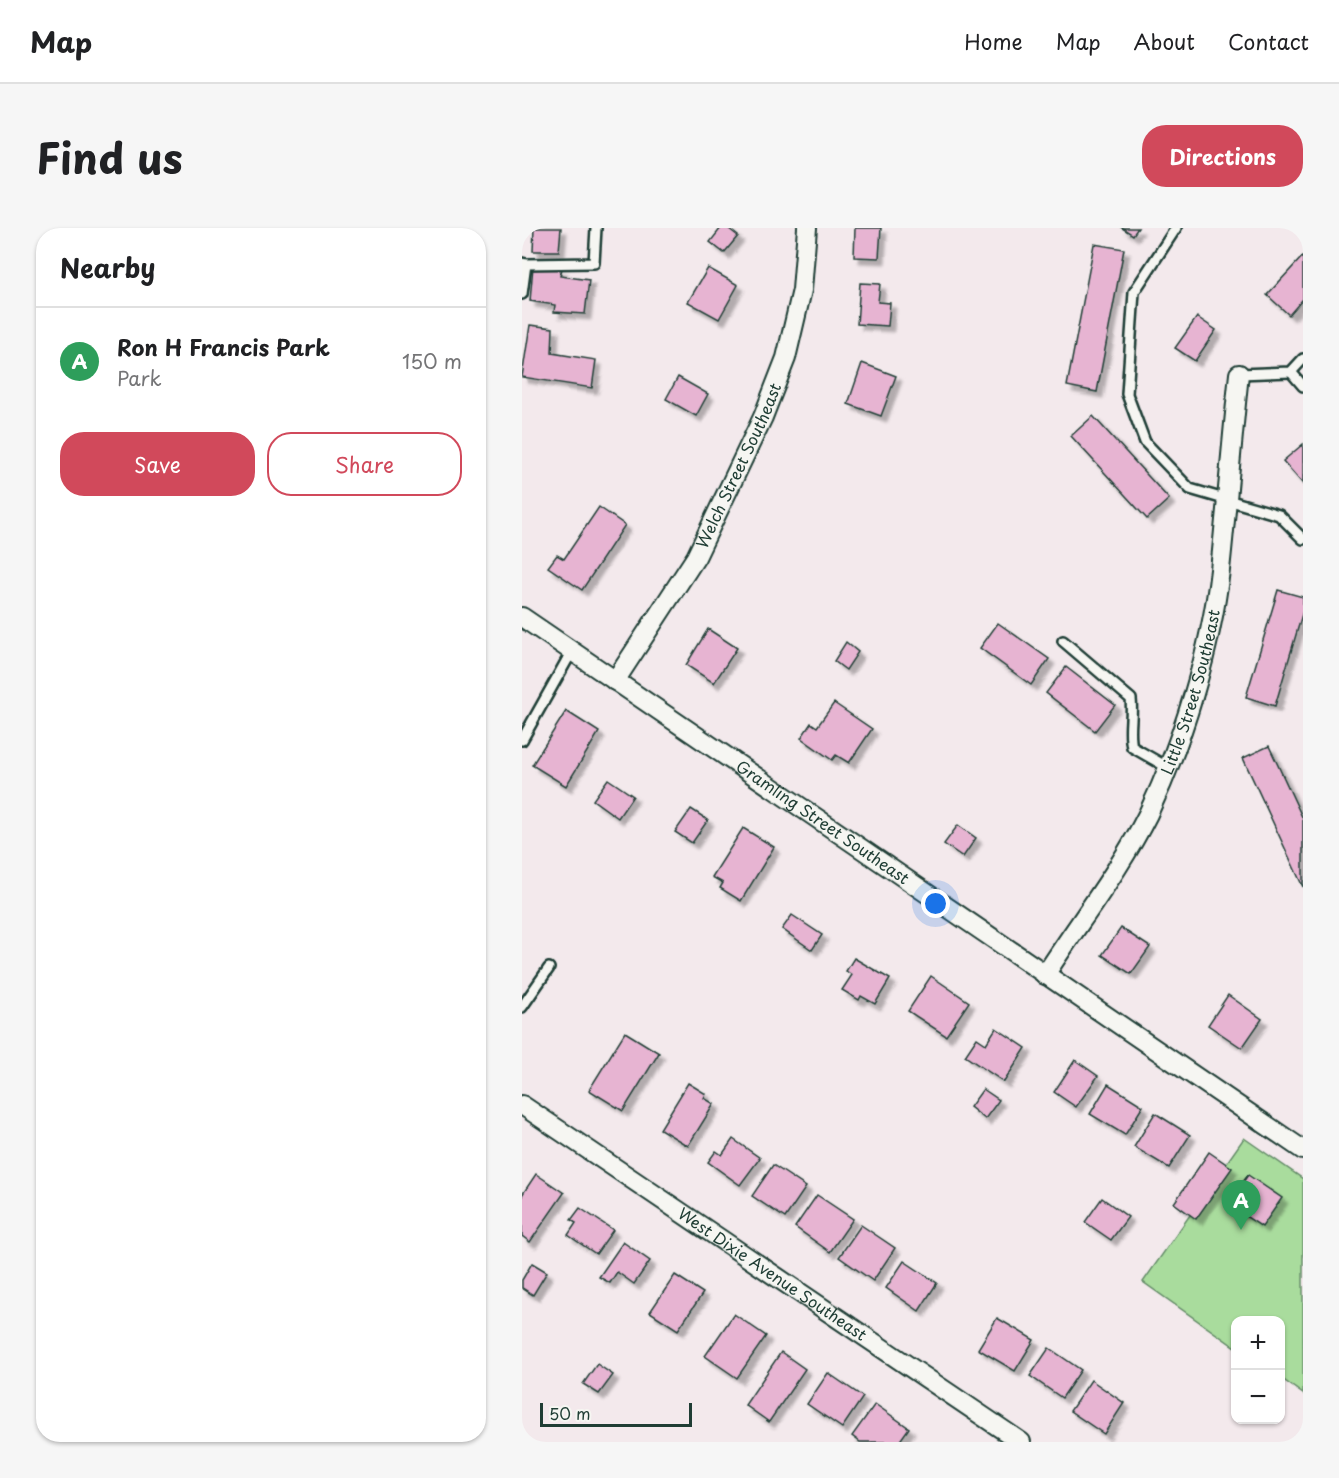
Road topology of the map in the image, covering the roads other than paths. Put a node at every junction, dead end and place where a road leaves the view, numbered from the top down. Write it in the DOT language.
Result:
graph roads {
  1 [pos="596,228"];
  2 [pos="807,228"];
  3 [pos="1176,228"];
  4 [pos="524,264"];
  5 [pos="522,294"];
  6 [pos="1303,358"];
  7 [pos="1291,372"];
  8 [pos="1239,374"];
  9 [pos="1303,386"];
  10 [pos="1225,499"];
  11 [pos="1303,539"];
  12 [pos="522,617"];
  13 [pos="1064,641"];
  14 [pos="572,651"];
  15 [pos="615,681"];
  16 [pos="522,740"];
  17 [pos="1167,767"];
  18 [pos="549,968"];
  19 [pos="1045,975"];
  20 [pos="522,1007"];
  21 [pos="522,1105"];
  22 [pos="1303,1150"];
  23 [pos="1021,1442"];
  1 -- 4 [label="lane"];
  2 -- 15 [label="street, Welch Street Southeast"];
  3 -- 10 [label="lane"];
  4 -- 5 [label="lane"];
  6 -- 7 [label="lane"];
  7 -- 8 [label="lane"];
  7 -- 9 [label="lane"];
  8 -- 10 [label="street, Little Street Southeast"];
  10 -- 11 [label="lane"];
  10 -- 17 [label="street, Little Street Southeast"];
  12 -- 14 [label="street, Gramling Street Southeast"];
  13 -- 17 [label="lane"];
  14 -- 15 [label="street, Gramling Street Southeast"];
  14 -- 16 [label="lane"];
  15 -- 19 [label="street, Gramling Street Southeast"];
  17 -- 19 [label="street, Little Street Southeast"];
  18 -- 20 [label="lane"];
  19 -- 22 [label="street, Gramling Street Southeast"];
  21 -- 23 [label="street, West Dixie Avenue Southeast"];
}
